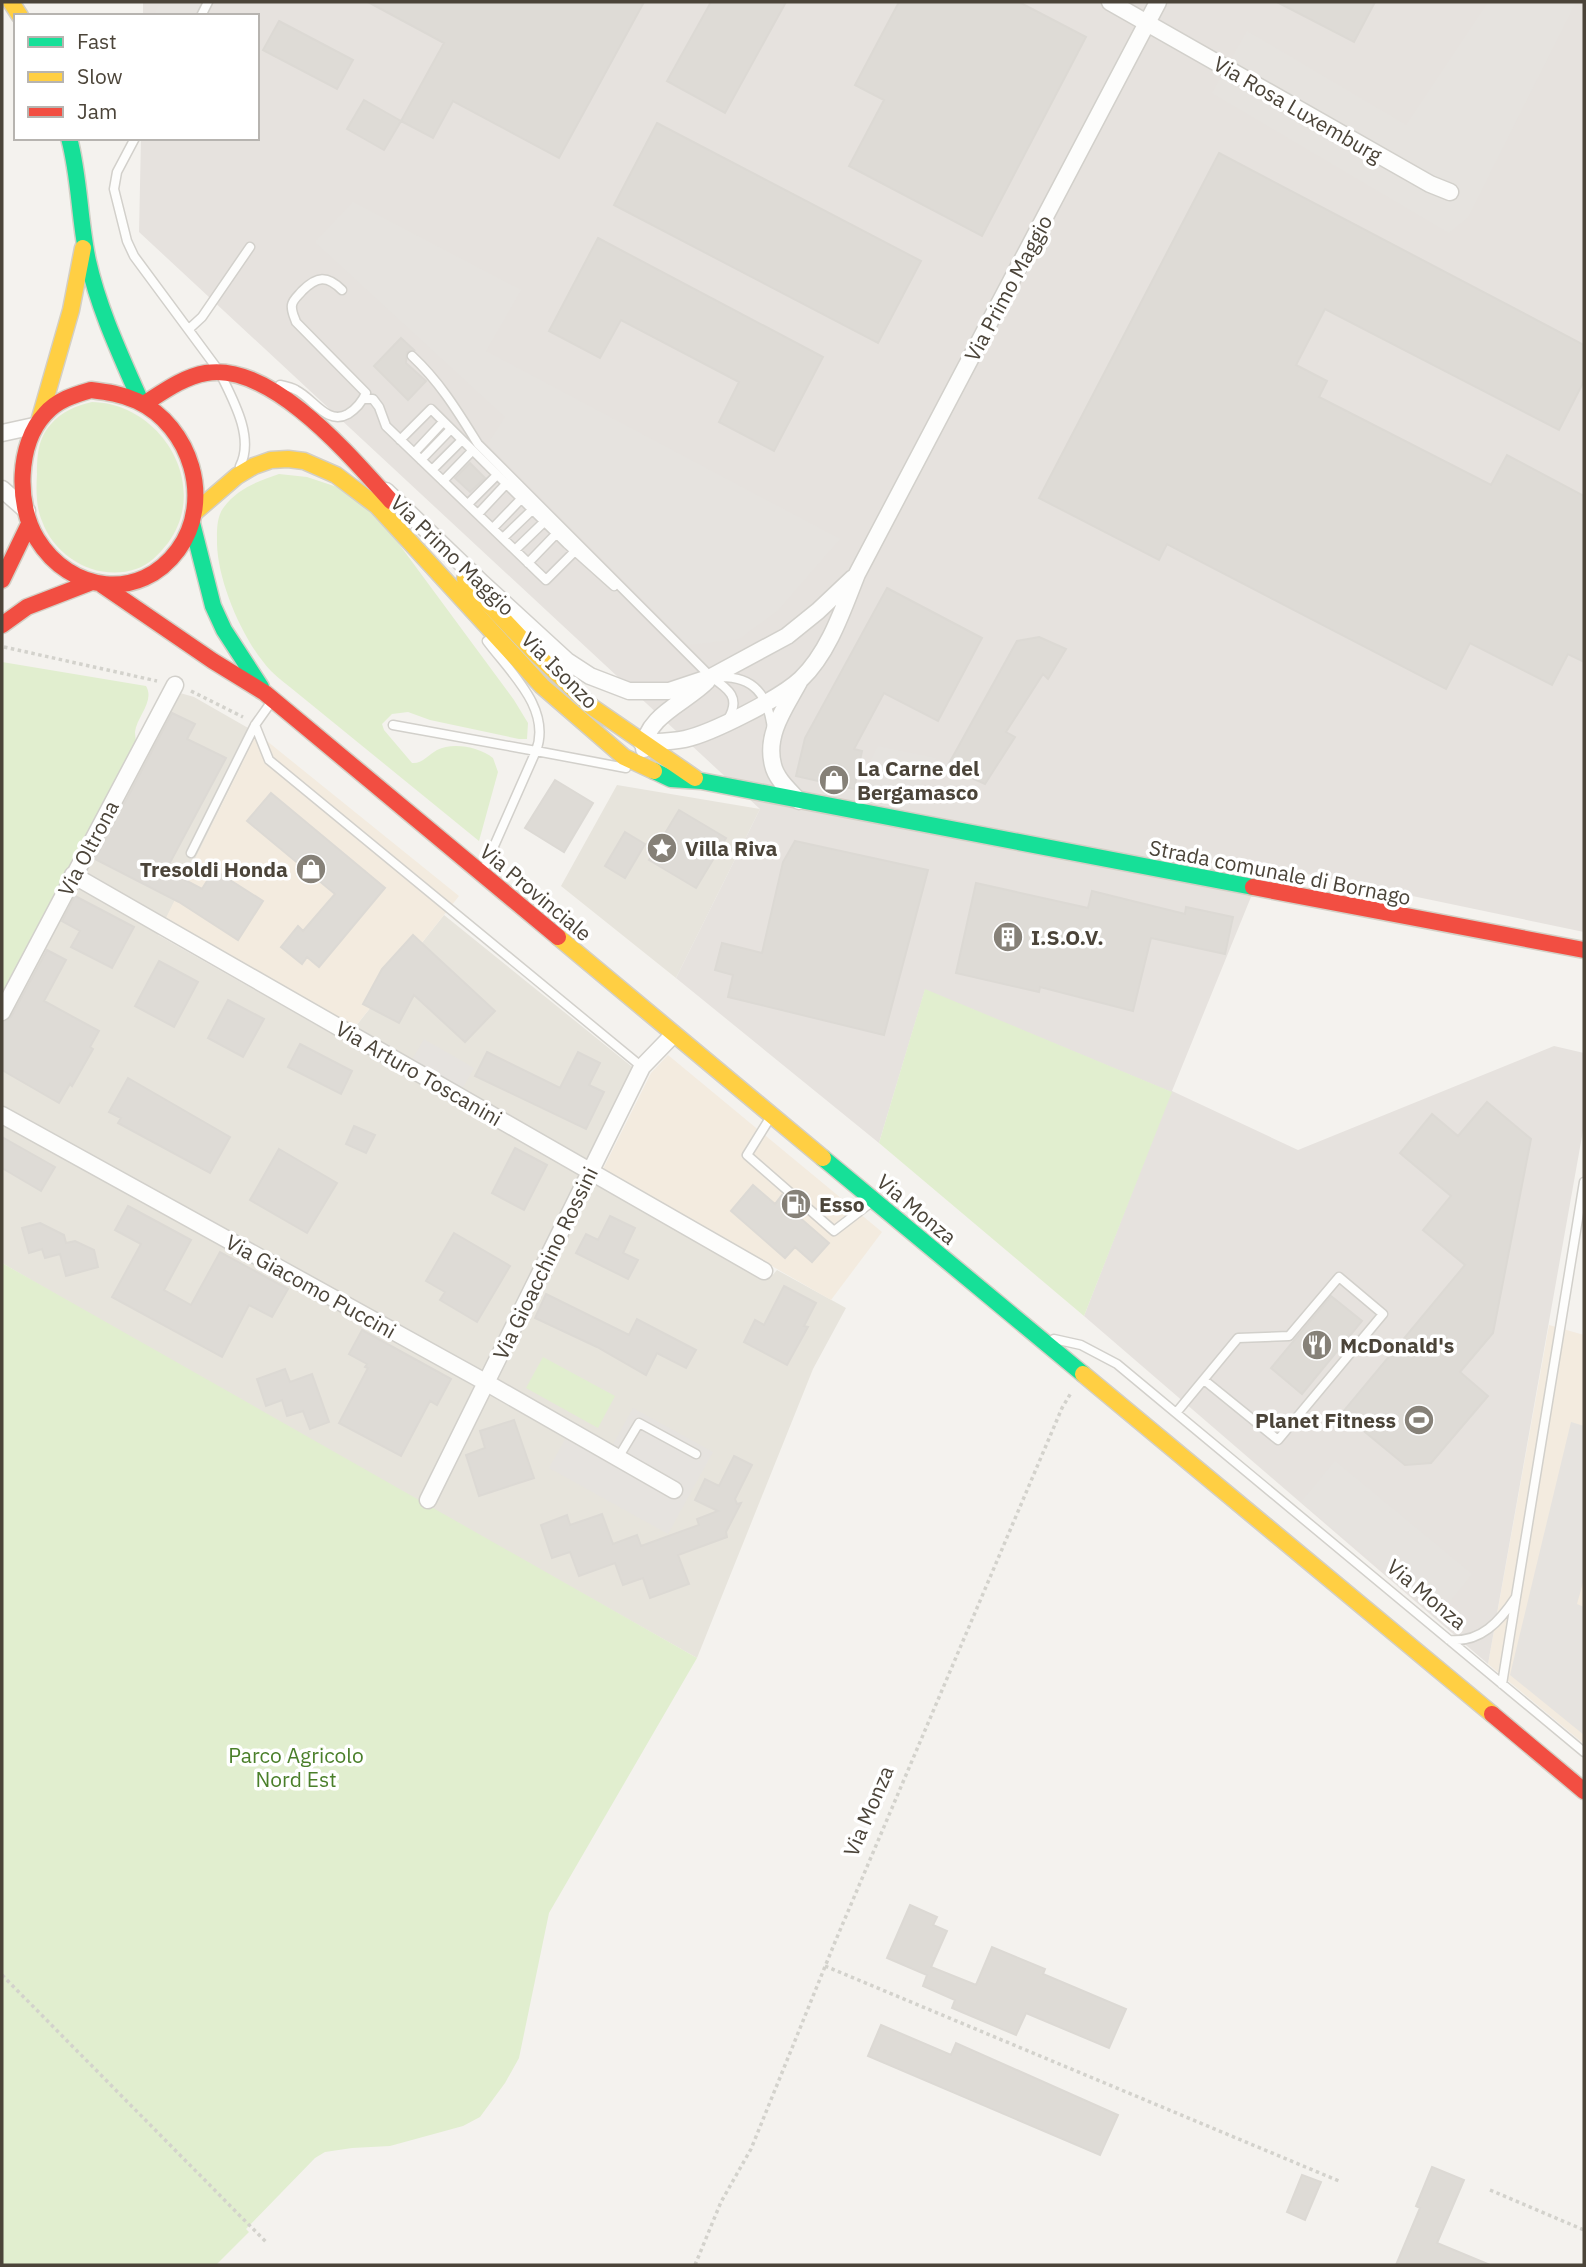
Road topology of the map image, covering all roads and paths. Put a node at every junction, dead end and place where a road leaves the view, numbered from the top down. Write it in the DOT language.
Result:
graph roads {
  1 [pos="1110,2"];
  2 [pos="1158,2"];
  3 [pos="1147,23"];
  4 [pos="69,140"];
  5 [pos="134,140"];
  6 [pos="1450,192"];
  7 [pos="84,241"];
  8 [pos="250,247"];
  9 [pos="342,290"];
  10 [pos="189,329"];
  11 [pos="412,356"];
  12 [pos="219,371"];
  13 [pos="252,378"];
  14 [pos="363,400"];
  15 [pos="143,403"];
  16 [pos="37,422"];
  17 [pos="443,422"];
  18 [pos="451,429"];
  19 [pos="2,433"];
  20 [pos="400,440"];
  21 [pos="461,440"];
  22 [pos="472,451"];
  23 [pos="414,453"];
  24 [pos="351,458"];
  25 [pos="421,460"];
  26 [pos="432,470"];
  27 [pos="497,475"];
  28 [pos="234,478"];
  29 [pos="443,481"];
  30 [pos="506,485"];
  31 [pos="2,489"];
  32 [pos="521,499"];
  33 [pos="468,505"];
  34 [pos="532,510"];
  35 [pos="478,514"];
  36 [pos="28,517"];
  37 [pos="193,518"];
  38 [pos="544,522"];
  39 [pos="493,528"];
  40 [pos="556,534"];
  41 [pos="503,538"];
  42 [pos="578,548"];
  43 [pos="515,550"];
  44 [pos="422,555"];
  45 [pos="528,563"];
  46 [pos="857,574"];
  47 [pos="2,580"];
  48 [pos="97,583"];
  49 [pos="2,625"];
  50 [pos="2,646"];
  51 [pos="711,677"];
  52 [pos="535,678"];
  53 [pos="801,679"];
  54 [pos="175,685"];
  55 [pos="269,696"];
  56 [pos="765,702"];
  57 [pos="727,722"];
  58 [pos="393,724"];
  59 [pos="255,725"];
  60 [pos="773,732"];
  61 [pos="644,743"];
  62 [pos="536,751"];
  63 [pos="653,771"];
  64 [pos="671,779"];
  65 [pos="701,781"];
  66 [pos="799,801"];
  67 [pos="968,834"];
  68 [pos="191,853"];
  69 [pos="482,874"];
  70 [pos="73,875"];
  71 [pos="1584,950"];
  72 [pos="2,1012"];
  73 [pos="674,1034"];
  74 [pos="642,1068"];
  75 [pos="2,1115"];
  76 [pos="772,1116"];
  77 [pos="589,1171"];
  78 [pos="1584,1182"];
  79 [pos="874,1201"];
  80 [pos="764,1271"];
  81 [pos="1034,1335"];
  82 [pos="1083,1375"];
  83 [pos="1204,1380"];
  84 [pos="487,1383"];
  85 [pos="1176,1413"];
  86 [pos="696,1454"];
  87 [pos="618,1458"];
  88 [pos="674,1490"];
  89 [pos="428,1500"];
  90 [pos="1516,1597"];
  91 [pos="1449,1640"];
  92 [pos="1502,1684"];
  93 [pos="1584,1752"];
  94 [pos="1584,1791"];
  95 [pos="825,1966"];
  96 [pos="2,1975"];
  97 [pos="1339,2182"];
  98 [pos="1490,2190"];
  99 [pos="1584,2230"];
  100 [pos="267,2243"];
  101 [pos="695,2265"];
  1 -- 3 [label="street, Via Rosa Luxemburg"];
  2 -- 3 [label="street, Via Primo Maggio"];
  3 -- 6 [label="street, Via Rosa Luxemburg"];
  3 -- 46 [label="street, Via Primo Maggio"];
  4 -- 7 [label="main road"];
  5 -- 10 [label="lane"];
  7 -- 15 [label="main road"];
  7 -- 16 [label="main road"];
  8 -- 10 [label="lane"];
  9 -- 14 [label="lane"];
  10 -- 12 [label="lane"];
  11 -- 42 [label="lane"];
  12 -- 13 [label="main road"];
  12 -- 15 [label="main road"];
  12 -- 28 [label="lane"];
  13 -- 14 [label="lane"];
  13 -- 24 [label="main road"];
  14 -- 20 [label="lane"];
  15 -- 16 [label="main road"];
  15 -- 37 [label="main road"];
  16 -- 19 [label="street"];
  16 -- 36 [label="main road"];
  17 -- 18 [label="lane"];
  17 -- 20 [label="lane"];
  17 -- 23 [label="lane"];
  18 -- 21 [label="lane"];
  18 -- 25 [label="lane"];
  20 -- 23 [label="lane"];
  21 -- 22 [label="lane"];
  21 -- 26 [label="lane"];
  22 -- 27 [label="lane"];
  22 -- 29 [label="lane"];
  23 -- 25 [label="lane"];
  24 -- 51 [label="street, Via Primo Maggio"];
  24 -- 61 [label="main road"];
  25 -- 26 [label="lane"];
  26 -- 29 [label="lane"];
  27 -- 30 [label="lane"];
  27 -- 33 [label="lane"];
  28 -- 37 [label="main road, Via Isonzo"];
  28 -- 44 [label="main road, Via Isonzo"];
  29 -- 33 [label="lane"];
  30 -- 32 [label="lane"];
  30 -- 35 [label="lane"];
  31 -- 36 [label="street"];
  32 -- 34 [label="lane"];
  32 -- 39 [label="lane"];
  33 -- 35 [label="lane"];
  34 -- 38 [label="lane"];
  34 -- 41 [label="lane"];
  35 -- 39 [label="lane"];
  36 -- 47 [label="main road"];
  36 -- 48 [label="main road"];
  37 -- 48 [label="main road"];
  37 -- 55 [label="main road, Via Provinciale"];
  38 -- 40 [label="lane"];
  38 -- 43 [label="lane"];
  39 -- 41 [label="lane"];
  40 -- 42 [label="lane"];
  40 -- 45 [label="lane"];
  41 -- 43 [label="lane"];
  42 -- 45 [label="lane"];
  42 -- 51 [label="lane"];
  43 -- 45 [label="lane"];
  44 -- 52 [label="main road, Via Isonzo"];
  44 -- 62 [label="lane"];
  46 -- 51 [label="street, Via Primo Maggio"];
  46 -- 53 [label="street, Via Primo Maggio"];
  48 -- 49 [label="main road"];
  48 -- 55 [label="main road, Via Provinciale"];
  50 -- 54 [label="path"];
  51 -- 56 [label="lane"];
  51 -- 57 [label="lane"];
  51 -- 61 [label="street, Via Primo Maggio"];
  52 -- 61 [label="street"];
  52 -- 63 [label="main road, Via Isonzo"];
  53 -- 56 [label="street, Via Primo Maggio"];
  53 -- 60 [label="street, Via Primo Maggio"];
  54 -- 59 [label="path"];
  54 -- 70 [label="street, Via Oltrona"];
  55 -- 59 [label="lane"];
  55 -- 69 [label="main road, Via Provinciale"];
  56 -- 57 [label="street, Via Primo Maggio"];
  56 -- 60 [label="lane"];
  57 -- 61 [label="street, Via Primo Maggio"];
  58 -- 62 [label="lane"];
  59 -- 68 [label="lane"];
  59 -- 74 [label="lane"];
  60 -- 66 [label="street, Via Primo Maggio"];
  61 -- 63 [label="street"];
  61 -- 65 [label="main road"];
  62 -- 64 [label="lane"];
  62 -- 69 [label="lane"];
  63 -- 64 [label="main road, Via Isonzo"];
  64 -- 65 [label="main road, Via Isonzo"];
  65 -- 66 [label="main road, Via Isonzo"];
  66 -- 67 [label="main road, Via Isonzo"];
  67 -- 71 [label="main road, Strada comunale di Bornago"];
  69 -- 73 [label="main road, Via Provinciale"];
  70 -- 72 [label="street, Via Oltrona"];
  70 -- 77 [label="street, Via Arturo Toscanini"];
  73 -- 74 [label="street, Via Gioacchino Rossini"];
  73 -- 76 [label="main road, Via Provinciale"];
  74 -- 77 [label="street, Via Gioacchino Rossini"];
  75 -- 84 [label="street, Via Giacomo Puccini"];
  76 -- 79 [label="main road, Via Monza"];
  76 -- 79 [label="lane"];
  77 -- 80 [label="street, Via Arturo Toscanini"];
  77 -- 84 [label="street, Via Gioacchino Rossini"];
  78 -- 90 [label="lane"];
  79 -- 81 [label="main road, Via Monza"];
  81 -- 82 [label="main road, Via Monza"];
  81 -- 85 [label="lane, Via Monza"];
  82 -- 94 [label="main road, Via Monza"];
  82 -- 95 [label="path, Via Monza"];
  83 -- 83 [label="lane"];
  83 -- 85 [label="lane"];
  84 -- 87 [label="street, Via Giacomo Puccini"];
  84 -- 89 [label="street, Via Gioacchino Rossini"];
  85 -- 91 [label="lane, Via Monza"];
  86 -- 87 [label="lane"];
  87 -- 88 [label="street, Via Giacomo Puccini"];
  90 -- 91 [label="lane"];
  90 -- 92 [label="lane"];
  91 -- 92 [label="lane, Via Monza"];
  92 -- 93 [label="lane, Via Monza"];
  95 -- 97 [label="path"];
  95 -- 101 [label="path, Via Monza"];
  96 -- 100 [label="path"];
  98 -- 99 [label="path"];
}
